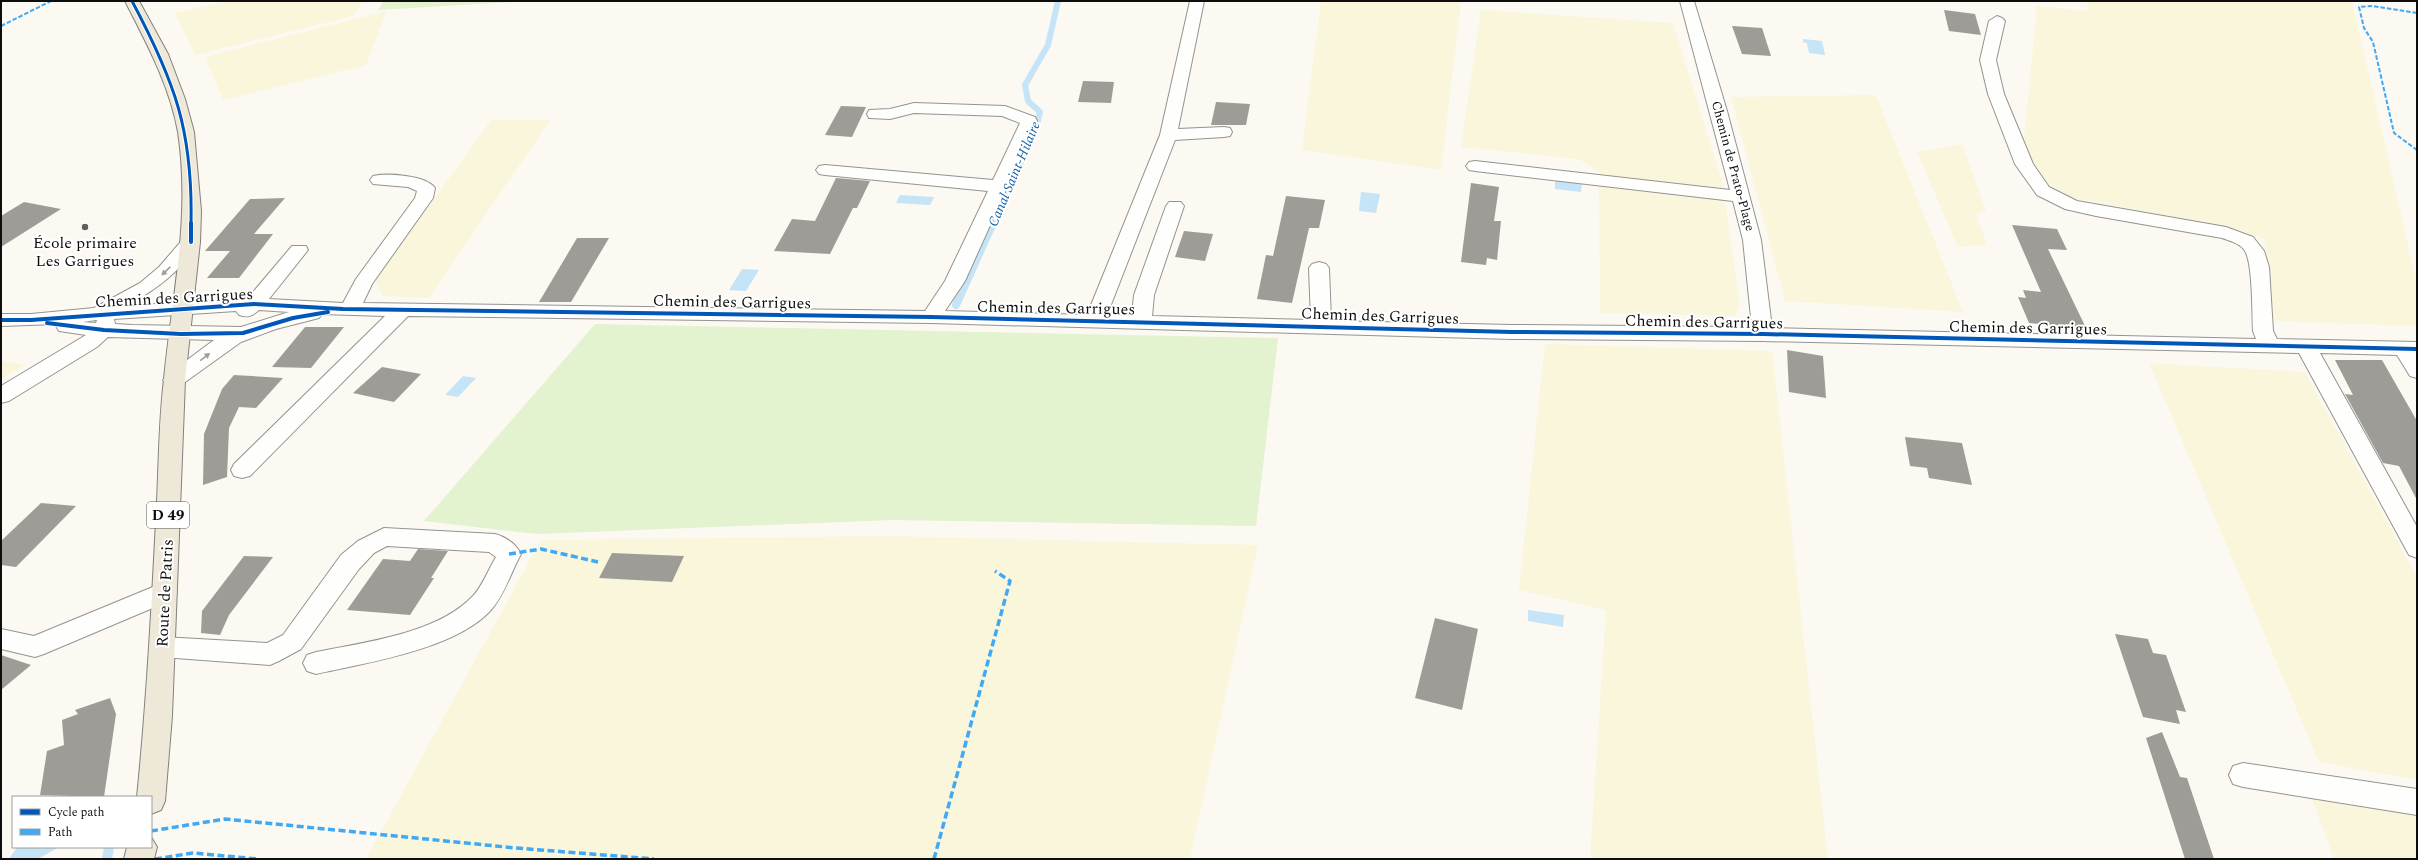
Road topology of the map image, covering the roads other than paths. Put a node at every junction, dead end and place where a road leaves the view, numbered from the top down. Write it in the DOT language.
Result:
graph roads {
  1 [pos="132,1"];
  2 [pos="1197,1"];
  3 [pos="1687,1"];
  4 [pos="1997,20"];
  5 [pos="875,114"];
  6 [pos="1224,132"];
  7 [pos="1168,135"];
  8 [pos="1475,166"];
  9 [pos="825,170"];
  10 [pos="379,180"];
  11 [pos="999,186"];
  12 [pos="1741,197"];
  13 [pos="1175,206"];
  14 [pos="191,242"];
  15 [pos="299,250"];
  16 [pos="1319,268"];
  17 [pos="254,304"];
  18 [pos="184,309"];
  19 [pos="347,309"];
  20 [pos="404,309"];
  21 [pos="931,317"];
  22 [pos="103,319"];
  23 [pos="1,320"];
  24 [pos="1094,322"];
  25 [pos="1142,322"];
  26 [pos="1322,326"];
  27 [pos="243,333"];
  28 [pos="181,334"];
  29 [pos="208,334"];
  30 [pos="1763,334"];
  31 [pos="2269,346"];
  32 [pos="2306,346"];
  33 [pos="2410,349"];
  34 [pos="2417,371"];
  35 [pos="174,380"];
  36 [pos="1,396"];
  37 [pos="242,470"];
  38 [pos="2417,549"];
  39 [pos="165,592"];
  40 [pos="1,639"];
  41 [pos="162,647"];
  42 [pos="316,663"];
  43 [pos="2243,775"];
  44 [pos="151,796"];
  45 [pos="2417,802"];
  46 [pos="142,848"];
  47 [pos="139,859"];
  1 -- 14 [label="main road, D 49"];
  2 -- 7 [label="street"];
  3 -- 12 [label="street, Chemin de Prato-Plage"];
  4 -- 31 [label="street"];
  5 -- 11 [label="street"];
  6 -- 7 [label="street"];
  7 -- 24 [label="street"];
  8 -- 12 [label="street"];
  9 -- 11 [label="street"];
  10 -- 19 [label="street"];
  11 -- 21 [label="street"];
  12 -- 30 [label="street, Chemin de Prato-Plage"];
  13 -- 25 [label="street"];
  14 -- 18 [label="main road, Route de Patris / D 49"];
  14 -- 22 [label="street, Chemin des Garrigues, one-way"];
  15 -- 17 [label="street"];
  16 -- 26 [label="street"];
  17 -- 18 [label="street, Chemin des Garrigues"];
  17 -- 19 [label="street, Chemin des Garrigues"];
  17 -- 29 [label="street"];
  18 -- 22 [label="street, Chemin des Garrigues"];
  18 -- 28 [label="main road, Route de Patris / D 49"];
  19 -- 20 [label="street, Chemin des Garrigues"];
  19 -- 27 [label="street, Chemin des Garrigues"];
  20 -- 21 [label="street, Chemin des Garrigues"];
  20 -- 37 [label="street"];
  21 -- 24 [label="street, Chemin des Garrigues"];
  22 -- 23 [label="street, Chemin des Garrigues"];
  22 -- 28 [label="street, Chemin des Garrigues"];
  22 -- 36 [label="street"];
  24 -- 25 [label="street, Chemin des Garrigues"];
  25 -- 26 [label="street, Chemin des Garrigues"];
  26 -- 30 [label="street, Chemin des Garrigues"];
  27 -- 29 [label="street, Chemin des Garrigues"];
  35 -- 27 [label="street, Chemin des Garrigues, one-way"];
  28 -- 29 [label="street, Chemin des Garrigues"];
  28 -- 35 [label="main road, Route de Patris / D 49"];
  30 -- 31 [label="street, Chemin des Garrigues"];
  31 -- 32 [label="street, Chemin des Garrigues"];
  32 -- 33 [label="street, Chemin des Garrigues"];
  32 -- 38 [label="street"];
  33 -- 34 [label="street"];
  35 -- 39 [label="main road, Route de Patris / D 49"];
  39 -- 40 [label="street"];
  39 -- 41 [label="main road, Route de Patris / D 49"];
  41 -- 42 [label="street"];
  41 -- 44 [label="main road, Route de Patris / D 49"];
  43 -- 45 [label="street"];
  46 -- 47 [label="main road"];
}
